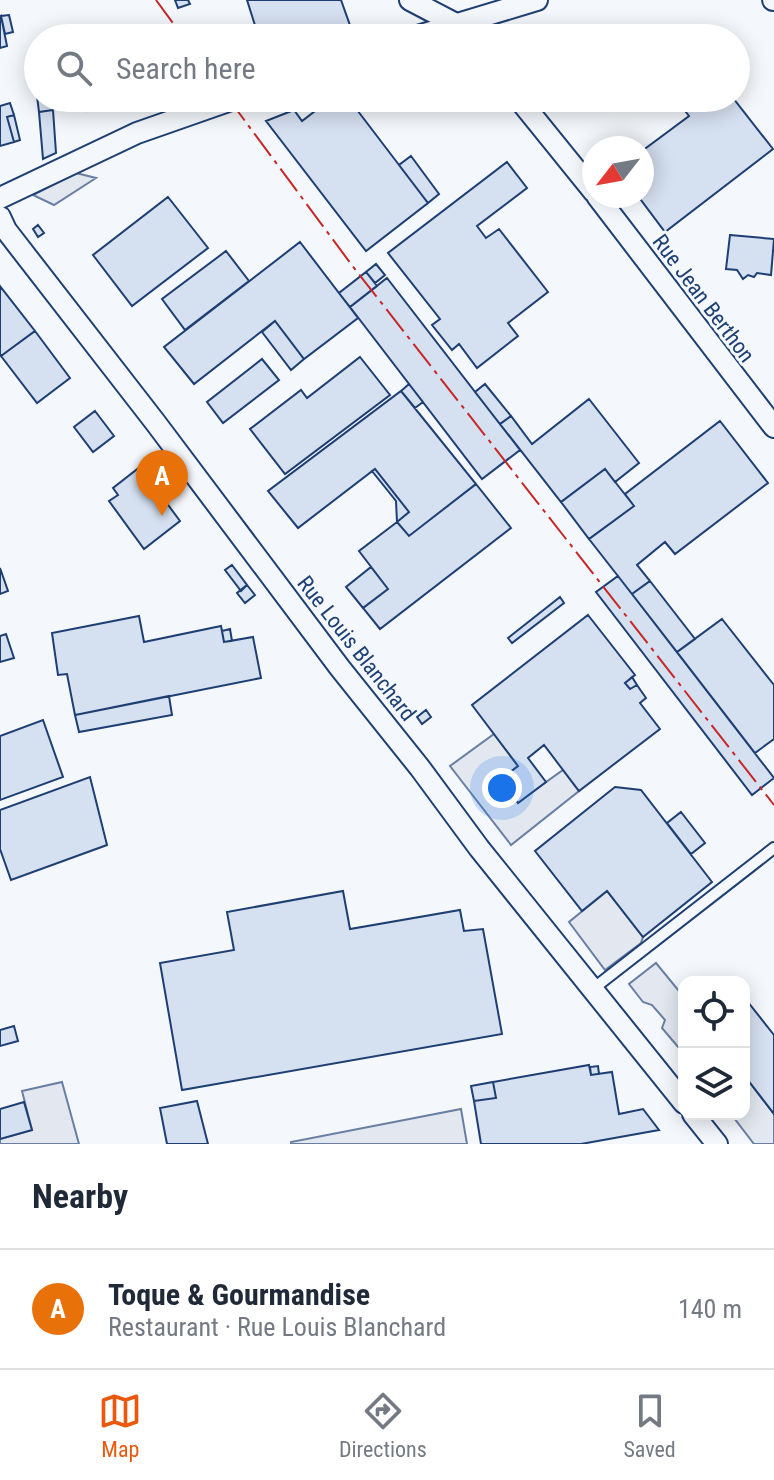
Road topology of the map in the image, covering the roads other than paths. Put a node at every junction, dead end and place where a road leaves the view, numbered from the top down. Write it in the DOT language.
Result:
graph roads {
  1 [pos="410,0"];
  2 [pos="537,0"];
  3 [pos="449,24"];
  4 [pos="478,24"];
  5 [pos="197,112"];
  6 [pos="529,112"];
  7 [pos="582,178"];
  8 [pos="0,198"];
  9 [pos="606,208"];
  10 [pos="0,217"];
  11 [pos="774,427"];
  12 [pos="774,848"];
  13 [pos="594,988"];
  14 [pos="678,1095"];
  15 [pos="698,1120"];
  16 [pos="717,1144"];
  1 -- 3 [label="street"];
  2 -- 4 [label="street"];
  5 -- 8 [label="street"];
  6 -- 7 [label="street, Rue Jean Berthon"];
  9 -- 11 [label="street, Rue Jean Berthon"];
  10 -- 13 [label="street, Rue Louis Blanchard"];
  12 -- 13 [label="lane"];
  13 -- 14 [label="street, Rue Louis Blanchard"];
  15 -- 16 [label="street"];
}
